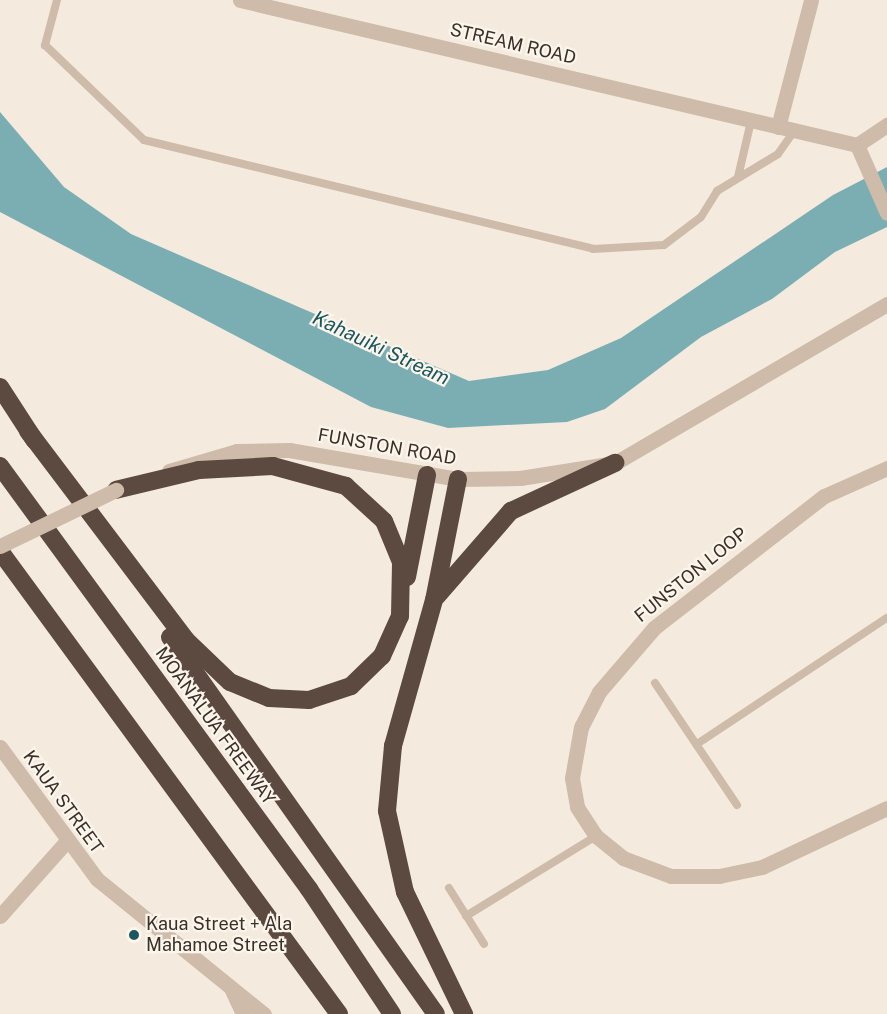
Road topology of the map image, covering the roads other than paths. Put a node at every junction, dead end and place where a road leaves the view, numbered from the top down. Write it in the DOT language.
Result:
graph roads {
  1 [pos="57,0"];
  2 [pos="240,0"];
  3 [pos="811,0"];
  4 [pos="751,120"];
  5 [pos="887,125"];
  6 [pos="778,127"];
  7 [pos="794,131"];
  8 [pos="857,145"];
  9 [pos="738,177"];
  10 [pos="887,213"];
  11 [pos="887,304"];
  12 [pos="0,387"];
  13 [pos="28,431"];
  14 [pos="615,463"];
  15 [pos="0,466"];
  16 [pos="886,472"];
  17 [pos="427,476"];
  18 [pos="458,479"];
  19 [pos="116,490"];
  20 [pos="0,546"];
  21 [pos="0,551"];
  22 [pos="434,600"];
  23 [pos="400,616"];
  24 [pos="887,618"];
  25 [pos="655,683"];
  26 [pos="697,744"];
  27 [pos="0,747"];
  28 [pos="737,805"];
  29 [pos="887,808"];
  30 [pos="596,836"];
  31 [pos="65,843"];
  32 [pos="449,888"];
  33 [pos="0,916"];
  34 [pos="466,916"];
  35 [pos="484,944"];
  36 [pos="227,980"];
  37 [pos="243,1014"];
  38 [pos="264,1014"];
  39 [pos="339,1014"];
  40 [pos="392,1014"];
  41 [pos="436,1014"];
  42 [pos="464,1014"];
  1 -- 9 [label="lane"];
  2 -- 4 [label="street, STREAM ROAD"];
  3 -- 6 [label="street"];
  4 -- 6 [label="street, STREAM ROAD"];
  4 -- 9 [label="lane"];
  5 -- 8 [label="street"];
  6 -- 7 [label="street, STREAM ROAD"];
  7 -- 8 [label="street, STREAM ROAD"];
  7 -- 9 [label="lane"];
  8 -- 10 [label="street"];
  11 -- 14 [label="street, FUNSTON ROAD"];
  12 -- 13 [label="highway"];
  13 -- 23 [label="highway"];
  13 -- 41 [label="highway"];
  14 -- 18 [label="street, FUNSTON ROAD"];
  14 -- 22 [label="highway"];
  15 -- 40 [label="highway, MOANALUA FREEWAY"];
  16 -- 30 [label="street, FUNSTON LOOP"];
  17 -- 18 [label="street, FUNSTON ROAD"];
  17 -- 19 [label="street, FUNSTON ROAD"];
  17 -- 23 [label="highway"];
  18 -- 22 [label="highway"];
  19 -- 20 [label="street, FUNSTON ROAD, bridge"];
  19 -- 23 [label="highway"];
  21 -- 39 [label="highway"];
  22 -- 42 [label="highway"];
  24 -- 26 [label="lane"];
  25 -- 26 [label="lane"];
  26 -- 28 [label="lane"];
  27 -- 31 [label="street, KAUA STREET"];
  29 -- 30 [label="street, FUNSTON LOOP"];
  30 -- 34 [label="lane"];
  31 -- 33 [label="street"];
  31 -- 36 [label="street, KAUA STREET"];
  32 -- 34 [label="lane"];
  34 -- 35 [label="lane"];
  36 -- 37 [label="street"];
  36 -- 38 [label="street, KAUA STREET"];
}
